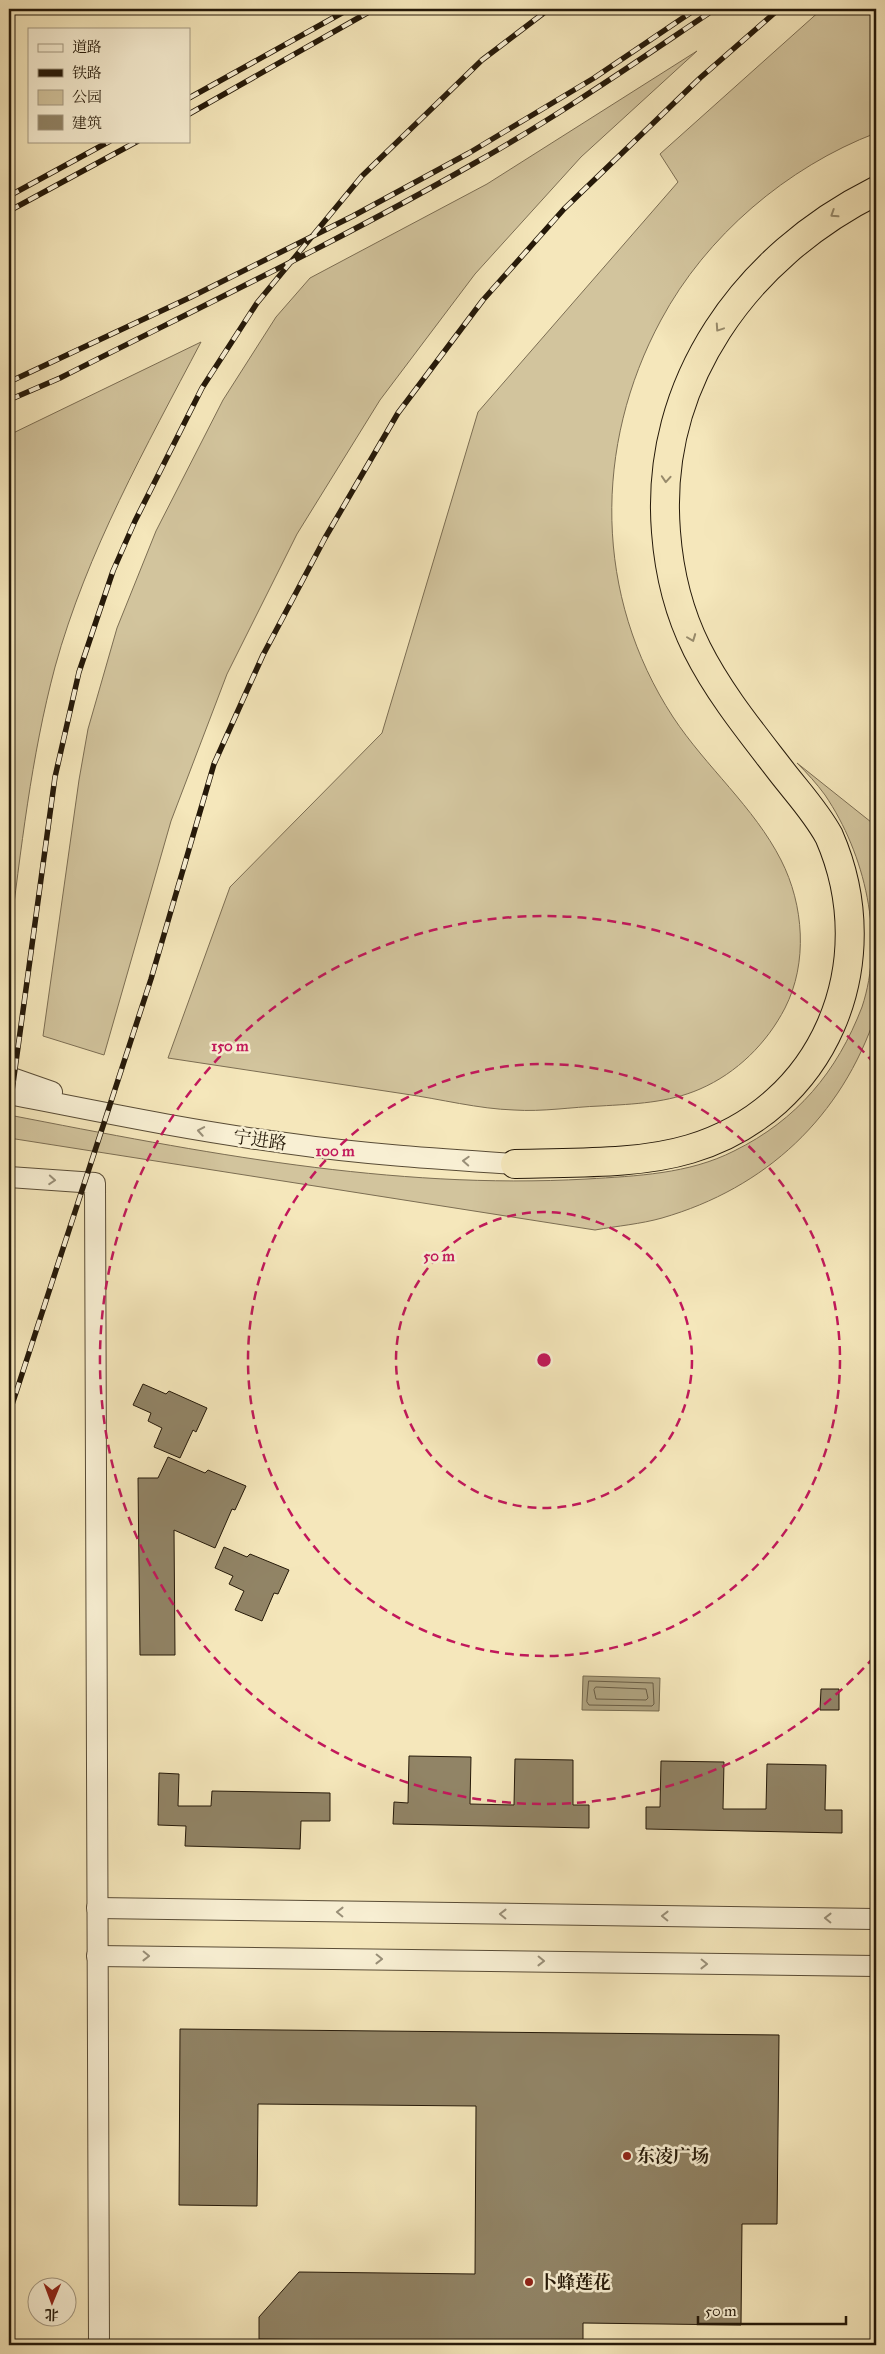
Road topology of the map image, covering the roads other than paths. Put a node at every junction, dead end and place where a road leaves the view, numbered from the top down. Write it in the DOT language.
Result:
graph roads {
  1 [pos="876,191"];
  2 [pos="9,1077"];
  3 [pos="9,1094"];
  4 [pos="134,1119"];
  5 [pos="515,1164"];
  6 [pos="9,1177"];
  7 [pos="97,1908"];
  8 [pos="876,1918"];
  9 [pos="97,1956"];
  10 [pos="876,1966"];
  11 [pos="99,2345"];
  1 -- 5 [label="highway, one-way"];
  2 -- 4 [label="street"];
  3 -- 4 [label="street, 宁进路"];
  5 -- 4 [label="street, 宁进路, one-way"];
  6 -- 7 [label="street, one-way"];
  8 -- 7 [label="street, one-way"];
  7 -- 9 [label="street"];
  9 -- 10 [label="street, one-way"];
  9 -- 11 [label="street"];
}
